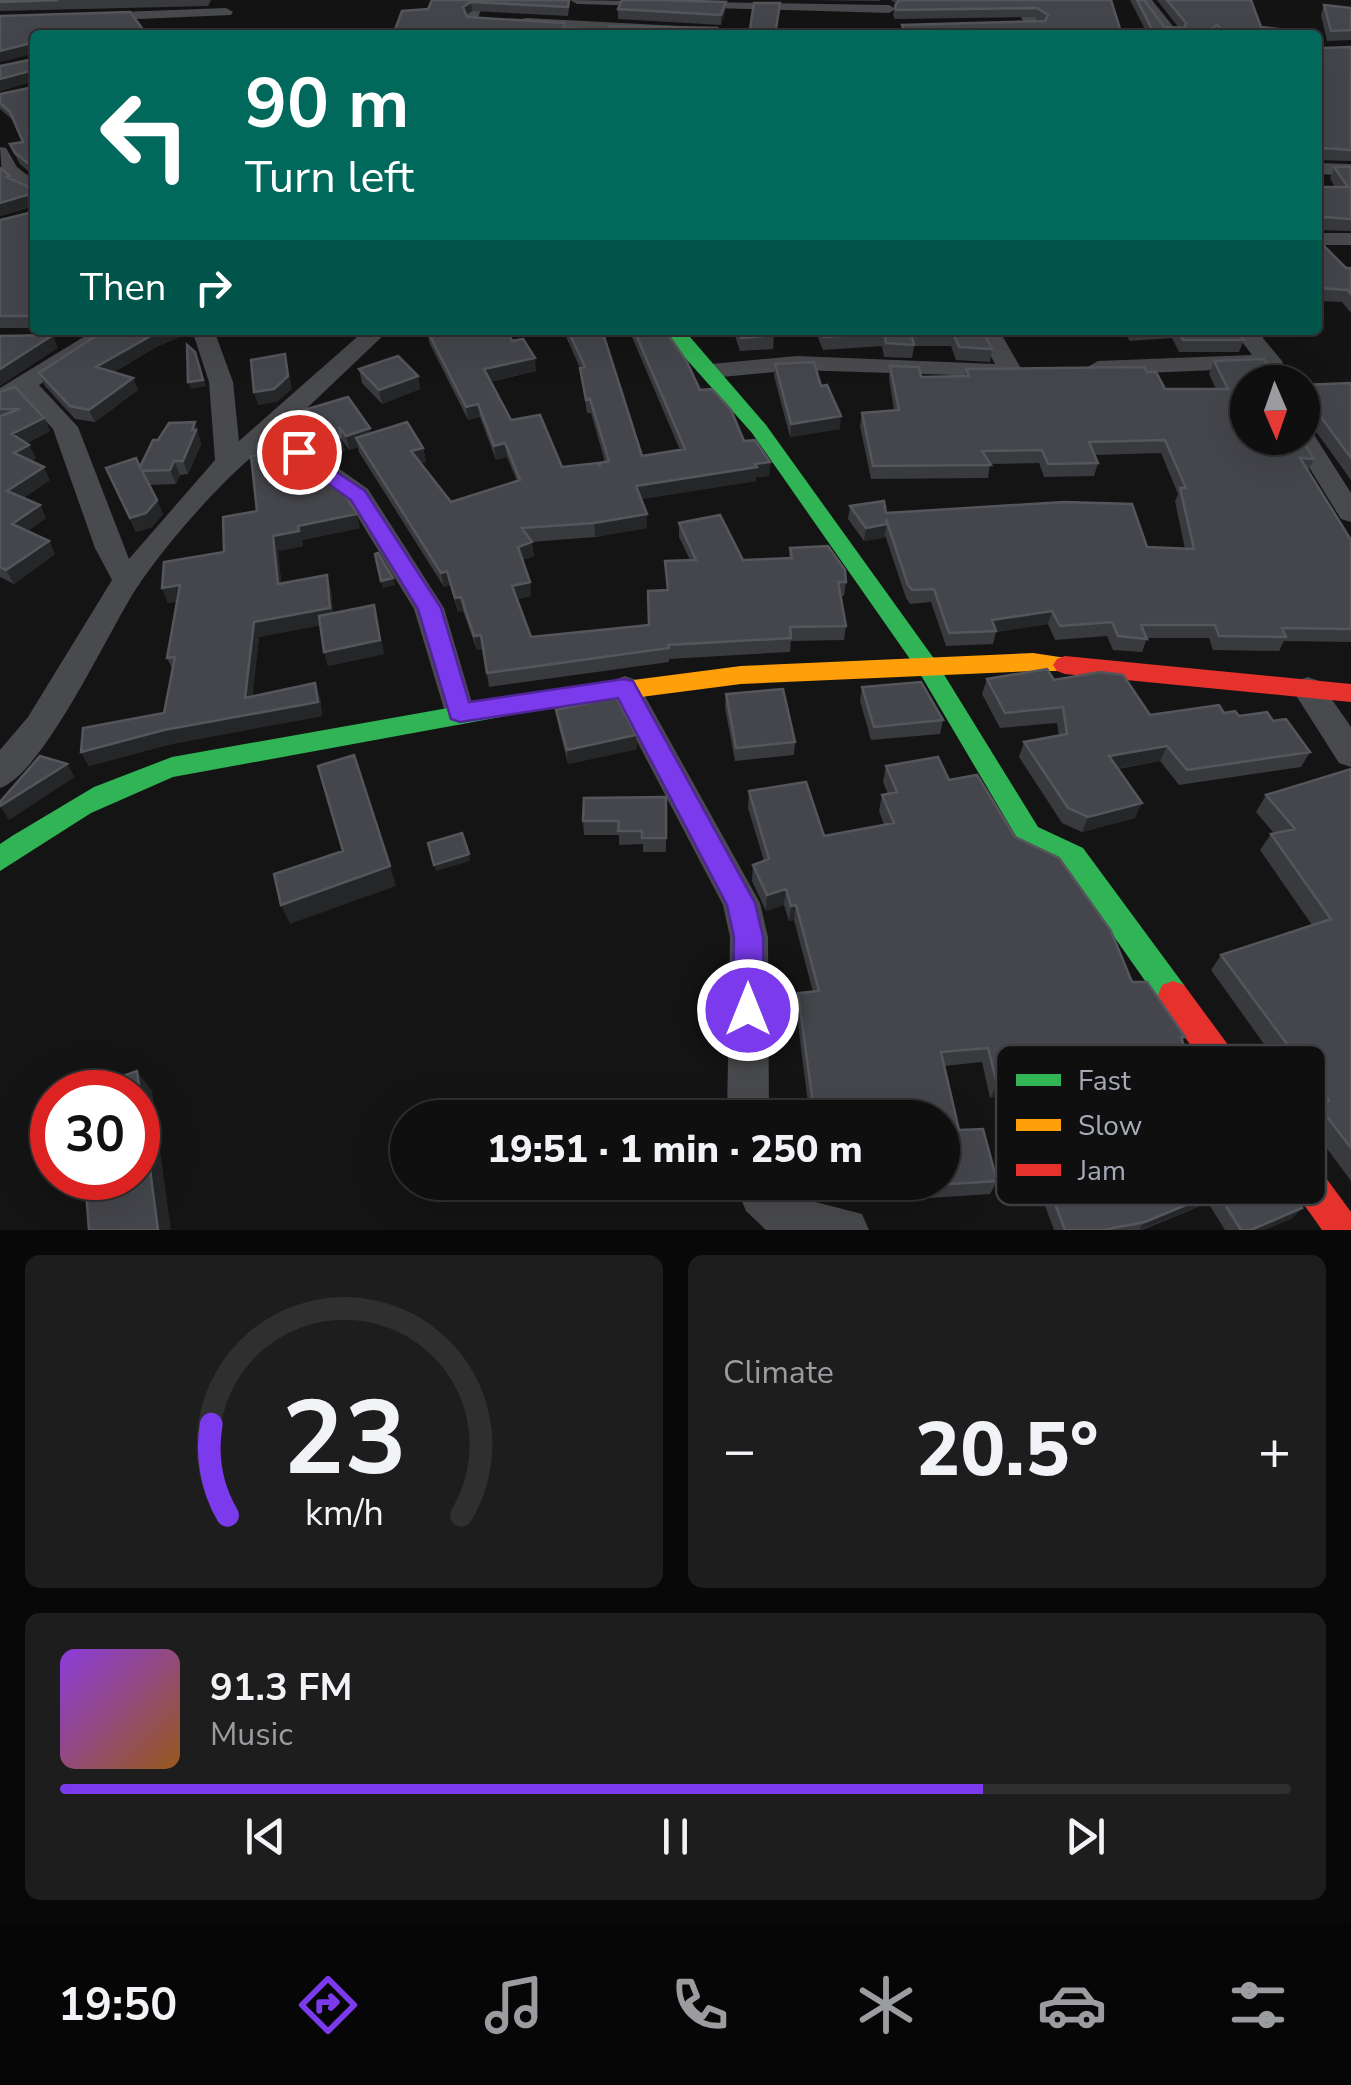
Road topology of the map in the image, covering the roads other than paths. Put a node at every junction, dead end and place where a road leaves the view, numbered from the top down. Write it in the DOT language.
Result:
graph roads {
  1 [pos="93,0"];
  2 [pos="478,0"];
  3 [pos="577,0"];
  4 [pos="1017,0"];
  5 [pos="1145,0"];
  6 [pos="888,5"];
  7 [pos="226,12"];
  8 [pos="473,19"];
  9 [pos="492,20"];
  10 [pos="510,21"];
  11 [pos="1016,26"];
  12 [pos="886,27"];
  13 [pos="467,30"];
  14 [pos="666,30"];
  15 [pos="1037,30"];
  16 [pos="1168,30"];
  17 [pos="8,165"];
  18 [pos="1322,168"];
  19 [pos="1351,170"];
  20 [pos="30,185"];
  21 [pos="1322,238"];
  22 [pos="1351,239"];
  23 [pos="84,335"];
  24 [pos="100,335"];
  25 [pos="205,335"];
  26 [pos="373,335"];
  27 [pos="678,335"];
  28 [pos="992,335"];
  29 [pos="1252,335"];
  30 [pos="48,337"];
  31 [pos="1269,365"];
  32 [pos="1070,370"];
  33 [pos="710,372"];
  34 [pos="1230,372"];
  35 [pos="24,383"];
  36 [pos="0,398"];
  37 [pos="270,431"];
  38 [pos="1313,455"];
  39 [pos="228,461"];
  40 [pos="1351,512"];
  41 [pos="127,580"];
  42 [pos="927,666"];
  43 [pos="624,688"];
  44 [pos="1308,689"];
  45 [pos="1351,693"];
  46 [pos="460,713"];
  47 [pos="1351,754"];
  48 [pos="0,774"];
  49 [pos="0,859"];
  50 [pos="1209,1045"];
  51 [pos="748,1100"];
  52 [pos="763,1200"];
  53 [pos="1325,1205"];
  54 [pos="846,1230"];
  55 [pos="1343,1230"];
  1 -- 7 [label="street"];
  2 -- 8 [label="street"];
  3 -- 6 [label="street"];
  4 -- 15 [label="street"];
  5 -- 16 [label="street"];
  6 -- 12 [label="street"];
  8 -- 9 [label="street"];
  8 -- 13 [label="street"];
  10 -- 14 [label="street"];
  11 -- 15 [label="street"];
  17 -- 20 [label="street"];
  18 -- 19 [label="street"];
  21 -- 22 [label="street"];
  23 -- 30 [label="street"];
  24 -- 35 [label="street"];
  25 -- 39 [label="street"];
  26 -- 37 [label="street"];
  27 -- 33 [label="street"];
  28 -- 33 [label="street"];
  29 -- 31 [label="street"];
  32 -- 34 [label="street"];
  33 -- 42 [label="street"];
  35 -- 36 [label="street"];
  35 -- 41 [label="street"];
  37 -- 39 [label="street"];
  37 -- 46 [label="street"];
  38 -- 40 [label="street"];
  39 -- 41 [label="street"];
  41 -- 48 [label="street"];
  42 -- 43 [label="street"];
  42 -- 44 [label="street"];
  42 -- 50 [label="street"];
  43 -- 46 [label="street"];
  43 -- 51 [label="street"];
  44 -- 45 [label="street"];
  44 -- 47 [label="street"];
  46 -- 49 [label="street"];
  52 -- 54 [label="street"];
  53 -- 55 [label="street"];
}
